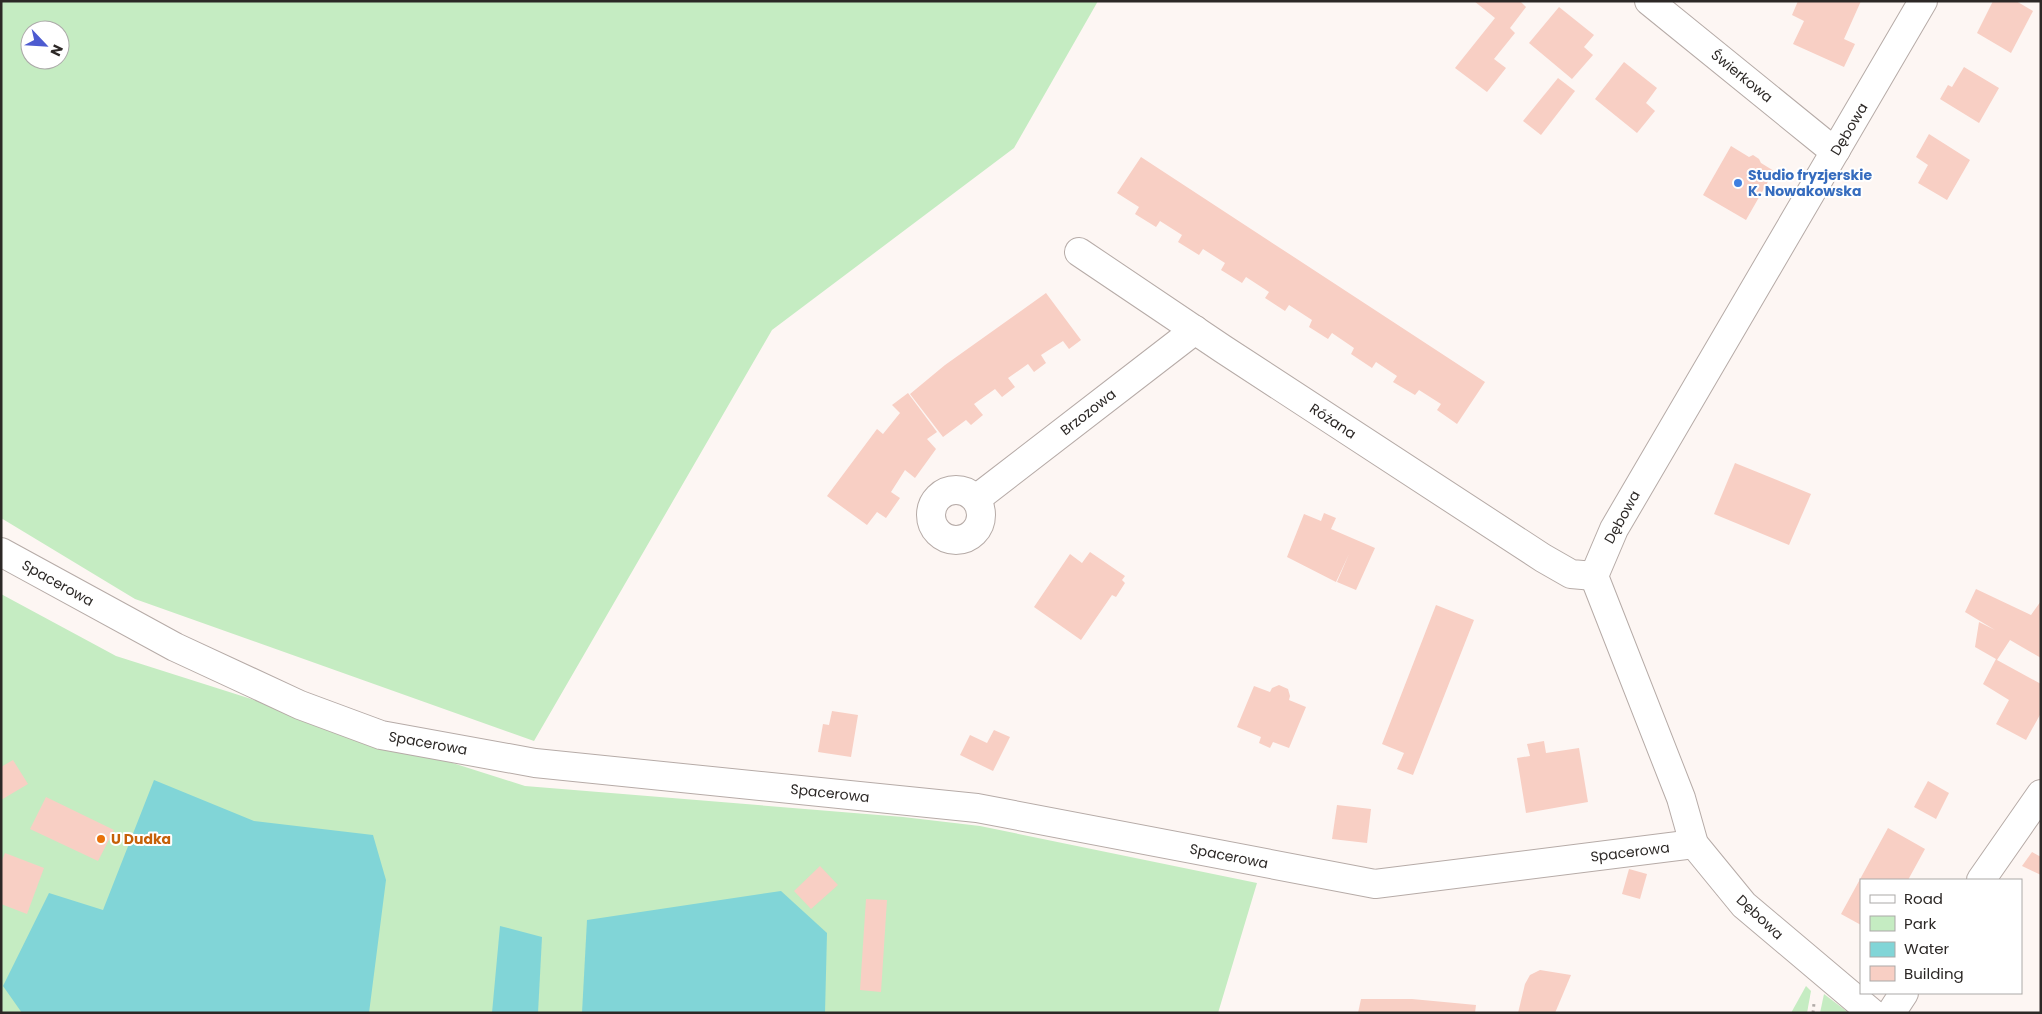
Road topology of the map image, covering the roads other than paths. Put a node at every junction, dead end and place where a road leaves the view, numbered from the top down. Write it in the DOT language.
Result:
graph roads {
  1 [pos="1649,1"];
  2 [pos="1923,1"];
  3 [pos="1836,150"];
  4 [pos="1078,252"];
  5 [pos="1195,330"];
  6 [pos="979,496"];
  7 [pos="1,552"];
  8 [pos="1594,576"];
  9 [pos="2041,794"];
  10 [pos="1694,844"];
  11 [pos="1982,879"];
  12 [pos="1903,994"];
  13 [pos="1872,1013"];
  14 [pos="1891,1013"];
  1 -- 3 [label="street, Świerkowa"];
  2 -- 3 [label="street, Dębowa"];
  3 -- 8 [label="street, Dębowa"];
  4 -- 5 [label="street, Różana"];
  5 -- 6 [label="street, Brzozowa"];
  5 -- 8 [label="street, Różana"];
  7 -- 10 [label="street, Spacerowa"];
  8 -- 10 [label="street, Dębowa"];
  9 -- 11 [label="street"];
  10 -- 13 [label="street, Dębowa"];
  12 -- 14 [label="street"];
}
